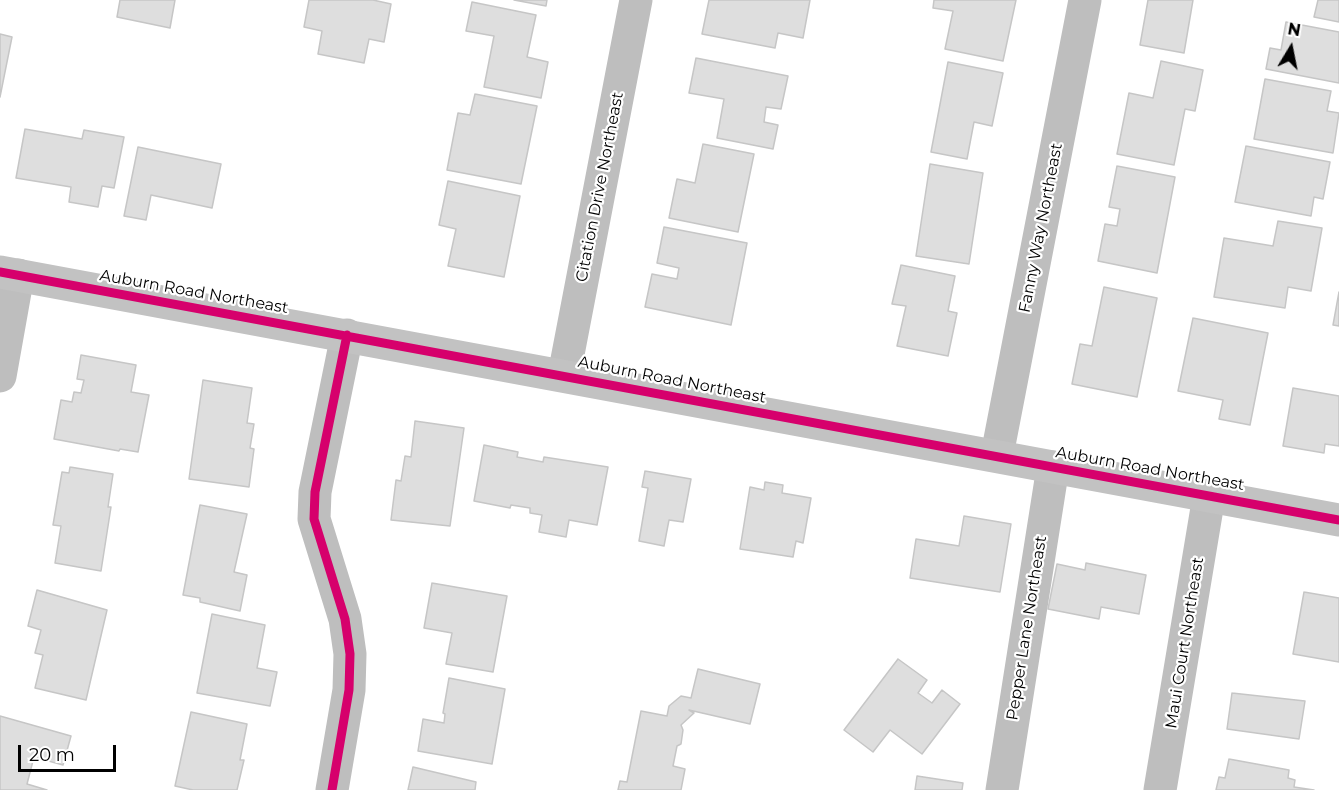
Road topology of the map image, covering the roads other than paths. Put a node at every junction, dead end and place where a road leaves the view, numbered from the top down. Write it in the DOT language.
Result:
graph roads {
  1 [pos="636,0"];
  2 [pos="1085,0"];
  3 [pos="9,273"];
  4 [pos="347,335"];
  5 [pos="564,375"];
  6 [pos="0,376"];
  7 [pos="997,455"];
  8 [pos="1053,467"];
  9 [pos="1209,496"];
  10 [pos="1339,520"];
  11 [pos="332,790"];
  12 [pos="1002,790"];
  13 [pos="1160,790"];
  1 -- 5 [label="street, Citation Drive Northeast"];
  2 -- 7 [label="street, Fanny Way Northeast"];
  3 -- 4 [label="street, Auburn Road Northeast"];
  3 -- 6 [label="street"];
  4 -- 5 [label="street, Auburn Road Northeast"];
  4 -- 11 [label="street"];
  5 -- 7 [label="street, Auburn Road Northeast"];
  7 -- 8 [label="street, Auburn Road Northeast"];
  8 -- 9 [label="street, Auburn Road Northeast"];
  8 -- 12 [label="street, Pepper Lane Northeast"];
  9 -- 10 [label="street, Auburn Road Northeast"];
  9 -- 13 [label="street, Maui Court Northeast"];
}
